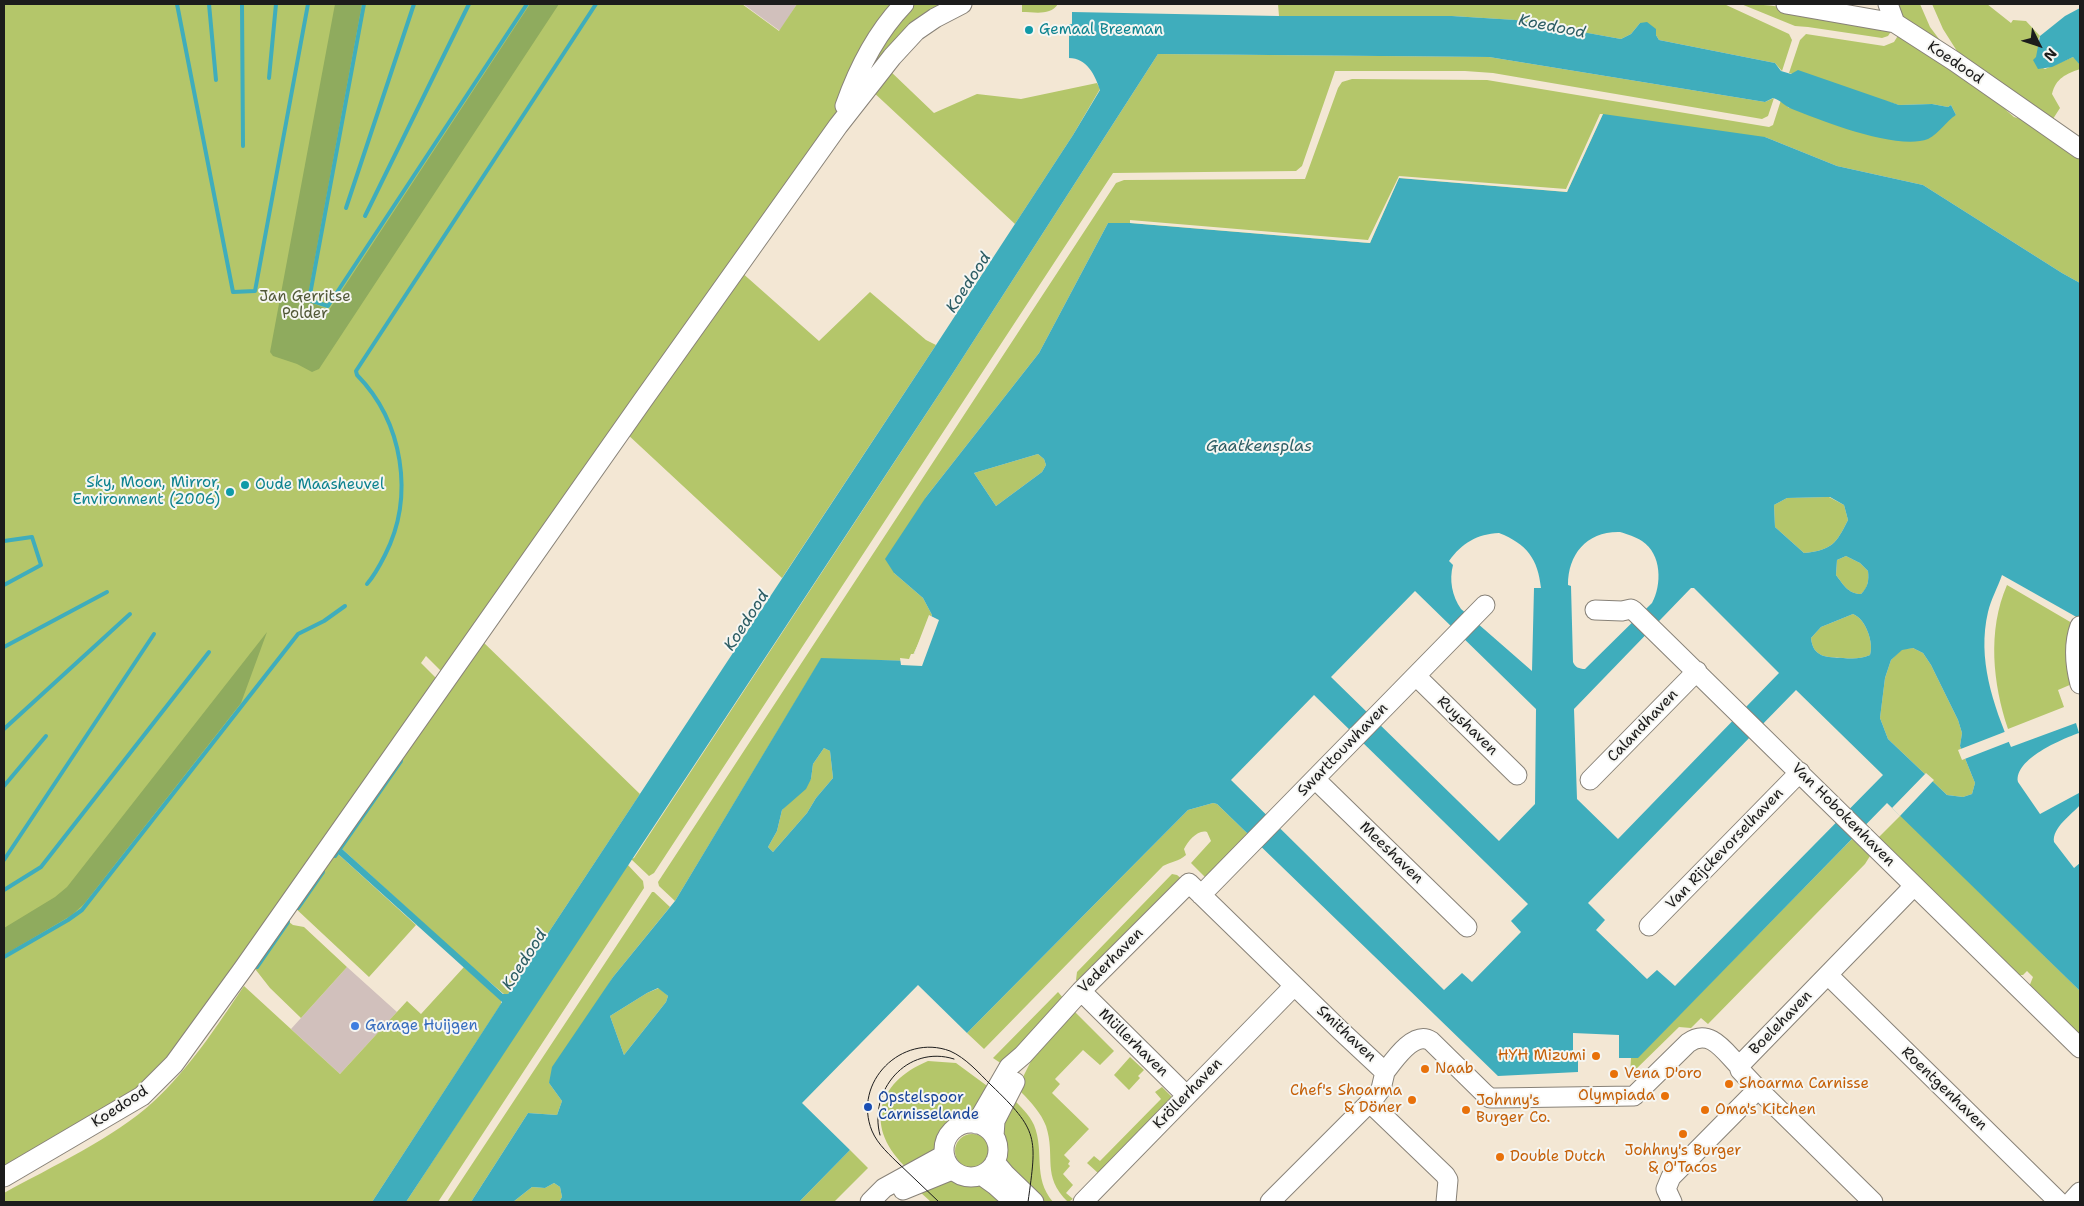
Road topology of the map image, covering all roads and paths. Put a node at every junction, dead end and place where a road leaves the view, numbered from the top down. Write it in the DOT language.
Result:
graph roads {
  1 [pos="904,4"];
  2 [pos="962,4"];
  3 [pos="1786,4"];
  4 [pos="1888,4"];
  5 [pos="1895,23"];
  6 [pos="838,126"];
  7 [pos="2080,149"];
  8 [pos="1480,610"];
  9 [pos="1595,610"];
  10 [pos="2080,626"];
  11 [pos="1696,671"];
  12 [pos="1416,676"];
  13 [pos="2080,684"];
  14 [pos="1800,772"];
  15 [pos="1517,775"];
  16 [pos="1315,779"];
  17 [pos="1590,780"];
  18 [pos="1914,886"];
  19 [pos="1201,895"];
  20 [pos="1649,926"];
  21 [pos="1467,927"];
  22 [pos="1828,975"];
  23 [pos="1294,986"];
  24 [pos="1080,991"];
  25 [pos="2080,1048"];
  26 [pos="1024,1055"];
  27 [pos="1740,1066"];
  28 [pos="1385,1072"];
  29 [pos="1758,1089"];
  30 [pos="1186,1095"];
  31 [pos="1370,1102"];
  32 [pos="976,1124"];
  33 [pos="994,1136"];
  34 [pos="995,1162"];
  35 [pos="948,1163"];
  36 [pos="982,1175"];
  37 [pos="4,1177"];
  38 [pos="2080,1192"];
  39 [pos="871,1202"];
  40 [pos="1014,1202"];
  41 [pos="1034,1202"];
  42 [pos="1083,1202"];
  43 [pos="1270,1202"];
  44 [pos="1446,1202"];
  45 [pos="1672,1202"];
  46 [pos="1873,1202"];
  47 [pos="2059,1202"];
  48 [pos="2071,1202"];
  1 -- 6 [label="street"];
  2 -- 6 [label="street, Koedood"];
  3 -- 5 [label="street, Koedood"];
  4 -- 5 [label="street"];
  5 -- 7 [label="street, Koedood"];
  6 -- 37 [label="street, Koedood"];
  8 -- 12 [label="street, Swarttouwhaven"];
  9 -- 11 [label="street, Van Hobokenhaven"];
  10 -- 13 [label="street"];
  11 -- 14 [label="street, Van Hobokenhaven"];
  11 -- 17 [label="street, Calandhaven"];
  12 -- 15 [label="street, Ruyshaven"];
  12 -- 16 [label="street, Swarttouwhaven"];
  14 -- 18 [label="street, Van Hobokenhaven"];
  14 -- 20 [label="street, Van Rijckevorselhaven"];
  16 -- 19 [label="street, Swarttouwhaven"];
  16 -- 21 [label="street, Meeshaven"];
  18 -- 22 [label="street, Boelehaven"];
  18 -- 25 [label="street, Van Hobokenhaven"];
  19 -- 23 [label="street, Smithaven"];
  19 -- 24 [label="street, Vederhaven"];
  22 -- 27 [label="street, Boelehaven"];
  22 -- 47 [label="street, Roentgenhaven"];
  23 -- 28 [label="street, Smithaven"];
  23 -- 30 [label="street, Kröllerhaven"];
  24 -- 26 [label="street, Vederhaven"];
  24 -- 30 [label="street, Müllerhaven"];
  26 -- 32 [label="street, Vederhaven"];
  26 -- 33 [label="street, Vederhaven"];
  27 -- 28 [label="street"];
  27 -- 29 [label="street, Boelehaven"];
  28 -- 31 [label="street, Smithaven"];
  29 -- 45 [label="street"];
  29 -- 46 [label="street, Boelehaven"];
  30 -- 42 [label="street, Kröllerhaven"];
  31 -- 43 [label="street, Smithaven"];
  31 -- 44 [label="street"];
  32 -- 33 [label="street"];
  32 -- 35 [label="street"];
  33 -- 34 [label="street"];
  34 -- 36 [label="street"];
  34 -- 41 [label="street"];
  35 -- 36 [label="street"];
  35 -- 39 [label="street"];
  36 -- 40 [label="street"];
  38 -- 48 [label="street"];
}
